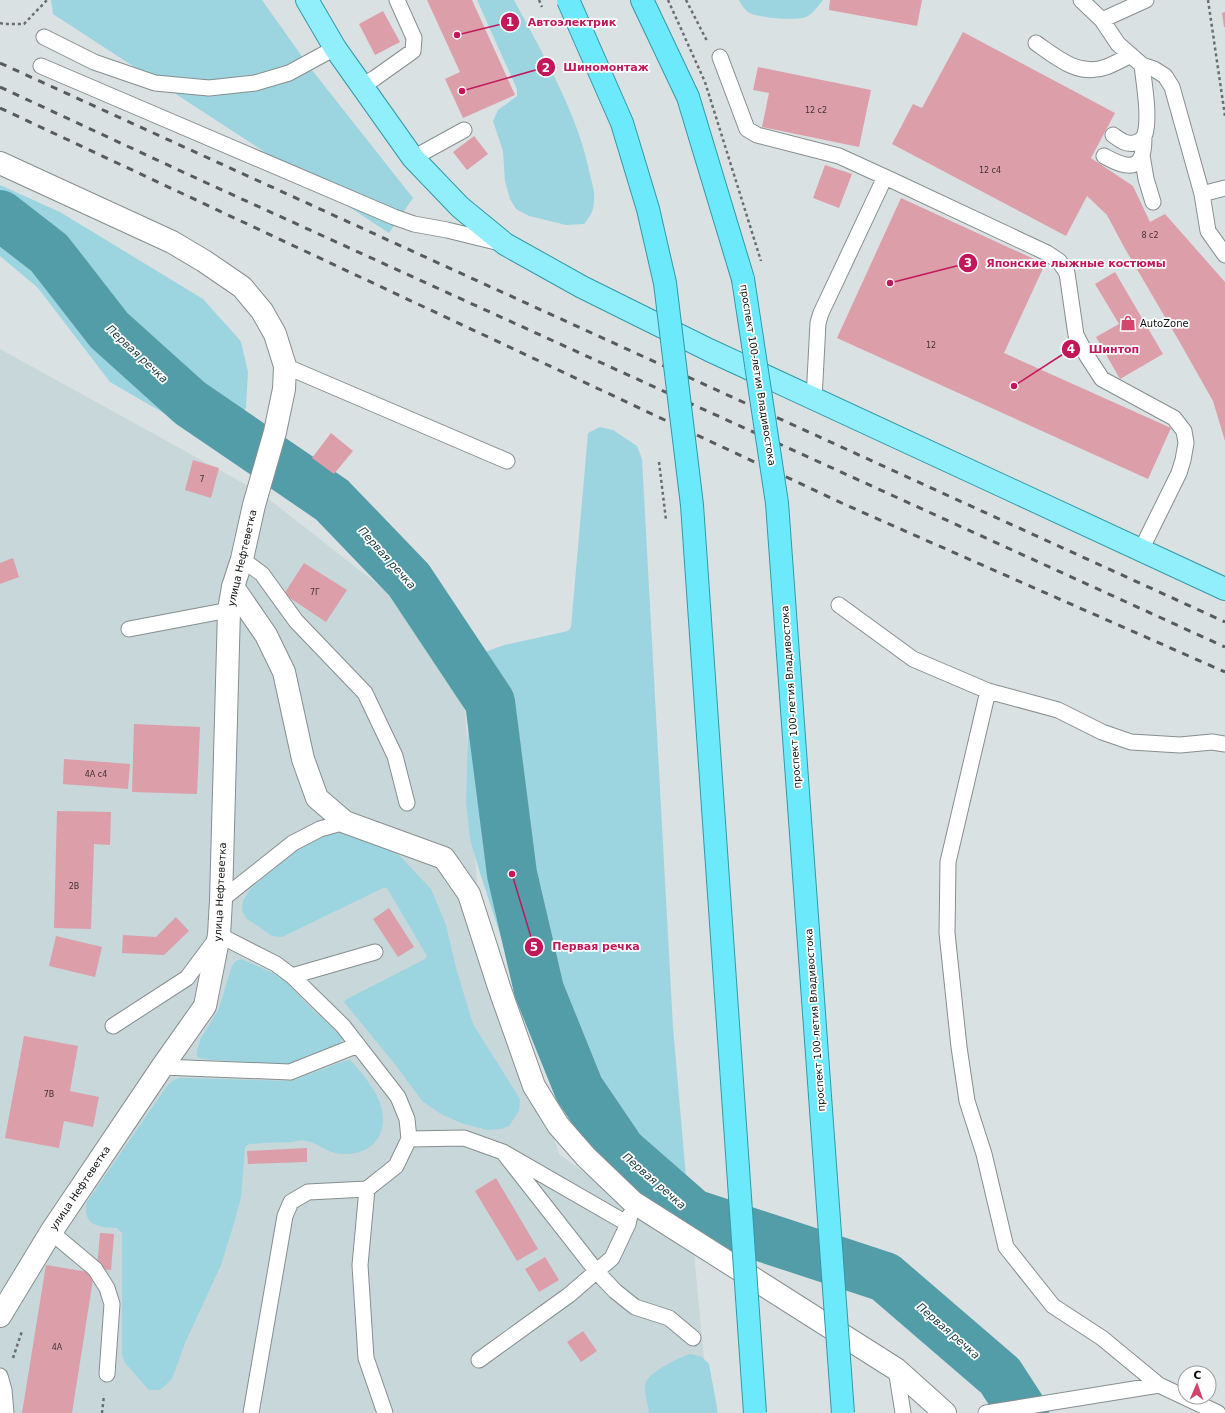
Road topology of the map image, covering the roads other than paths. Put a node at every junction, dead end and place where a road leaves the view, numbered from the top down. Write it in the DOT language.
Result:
graph roads {
  1 [pos="307,0"];
  2 [pos="397,0"];
  3 [pos="568,0"];
  4 [pos="642,0"];
  5 [pos="1081,0"];
  6 [pos="1146,0"];
  7 [pos="1102,20"];
  8 [pos="44,37"];
  9 [pos="1036,43"];
  10 [pos="335,48"];
  11 [pos="720,57"];
  12 [pos="1137,60"];
  13 [pos="41,66"];
  14 [pos="362,86"];
  15 [pos="464,130"];
  16 [pos="1113,135"];
  17 [pos="1144,136"];
  18 [pos="1142,155"];
  19 [pos="1104,156"];
  20 [pos="413,158"];
  21 [pos="0,162"];
  22 [pos="885,177"];
  23 [pos="1225,188"];
  24 [pos="1202,194"];
  25 [pos="1153,202"];
  26 [pos="505,244"];
  27 [pos="1225,255"];
  28 [pos="285,366"];
  29 [pos="814,399"];
  30 [pos="507,461"];
  31 [pos="1141,550"];
  32 [pos="242,559"];
  33 [pos="233,587"];
  34 [pos="1225,589"];
  35 [pos="839,605"];
  36 [pos="229,610"];
  37 [pos="129,629"];
  38 [pos="988,692"];
  39 [pos="1225,744"];
  40 [pos="407,804"];
  41 [pos="345,822"];
  42 [pos="221,900"];
  43 [pos="219,935"];
  44 [pos="375,952"];
  45 [pos="292,976"];
  46 [pos="113,1026"];
  47 [pos="358,1045"];
  48 [pos="162,1067"];
  49 [pos="409,1139"];
  50 [pos="502,1152"];
  51 [pos="367,1189"];
  52 [pos="633,1202"];
  53 [pos="628,1224"];
  54 [pos="51,1232"];
  55 [pos="597,1272"];
  56 [pos="0,1316"];
  57 [pos="693,1338"];
  58 [pos="479,1360"];
  59 [pos="896,1369"];
  60 [pos="107,1374"];
  61 [pos="0,1376"];
  62 [pos="1159,1385"];
  63 [pos="6,1413"];
  64 [pos="251,1413"];
  65 [pos="385,1413"];
  66 [pos="755,1413"];
  67 [pos="843,1413"];
  68 [pos="904,1413"];
  69 [pos="945,1413"];
  70 [pos="986,1413"];
  71 [pos="1218,1413"];
  1 -- 10 [label="main road"];
  2 -- 14 [label="lane"];
  3 -- 66 [label="highway, bridge"];
  4 -- 67 [label="highway, проспект 100-летия Владивостока, bridge"];
  5 -- 7 [label="lane"];
  6 -- 7 [label="lane"];
  7 -- 12 [label="lane"];
  8 -- 10 [label="lane"];
  9 -- 12 [label="lane"];
  10 -- 14 [label="main road"];
  11 -- 22 [label="lane"];
  12 -- 17 [label="lane"];
  12 -- 24 [label="lane"];
  13 -- 26 [label="lane"];
  14 -- 20 [label="main road"];
  15 -- 20 [label="lane"];
  16 -- 17 [label="lane"];
  17 -- 18 [label="lane"];
  18 -- 19 [label="lane"];
  18 -- 25 [label="lane"];
  20 -- 26 [label="main road"];
  21 -- 28 [label="street, улица Нефтеветка"];
  22 -- 29 [label="lane"];
  22 -- 31 [label="lane"];
  23 -- 24 [label="lane"];
  24 -- 27 [label="lane"];
  26 -- 29 [label="main road"];
  28 -- 30 [label="lane"];
  28 -- 32 [label="street, улица Нефтеветка"];
  29 -- 31 [label="main road"];
  31 -- 34 [label="main road"];
  32 -- 33 [label="street, улица Нефтеветка"];
  32 -- 40 [label="lane"];
  33 -- 36 [label="street, улица Нефтеветка"];
  33 -- 41 [label="street"];
  35 -- 38 [label="lane"];
  36 -- 37 [label="lane"];
  36 -- 42 [label="street, улица Нефтеветка"];
  38 -- 39 [label="lane"];
  38 -- 62 [label="lane"];
  41 -- 42 [label="lane"];
  41 -- 52 [label="street"];
  42 -- 43 [label="street, улица Нефтеветка"];
  43 -- 45 [label="lane"];
  43 -- 46 [label="lane"];
  43 -- 48 [label="street, улица Нефтеветка"];
  44 -- 45 [label="lane"];
  45 -- 47 [label="lane"];
  47 -- 48 [label="lane"];
  47 -- 49 [label="lane"];
  48 -- 54 [label="street, улица Нефтеветка"];
  49 -- 50 [label="lane"];
  49 -- 51 [label="lane"];
  50 -- 53 [label="lane"];
  50 -- 55 [label="lane"];
  51 -- 64 [label="lane"];
  51 -- 65 [label="lane"];
  52 -- 53 [label="lane"];
  52 -- 59 [label="street"];
  53 -- 55 [label="lane"];
  54 -- 56 [label="street, улица Нефтеветка"];
  54 -- 60 [label="lane"];
  55 -- 57 [label="lane"];
  55 -- 58 [label="lane"];
  59 -- 68 [label="lane"];
  59 -- 69 [label="street"];
  61 -- 63 [label="lane"];
  62 -- 70 [label="lane"];
  62 -- 71 [label="lane"];
}
